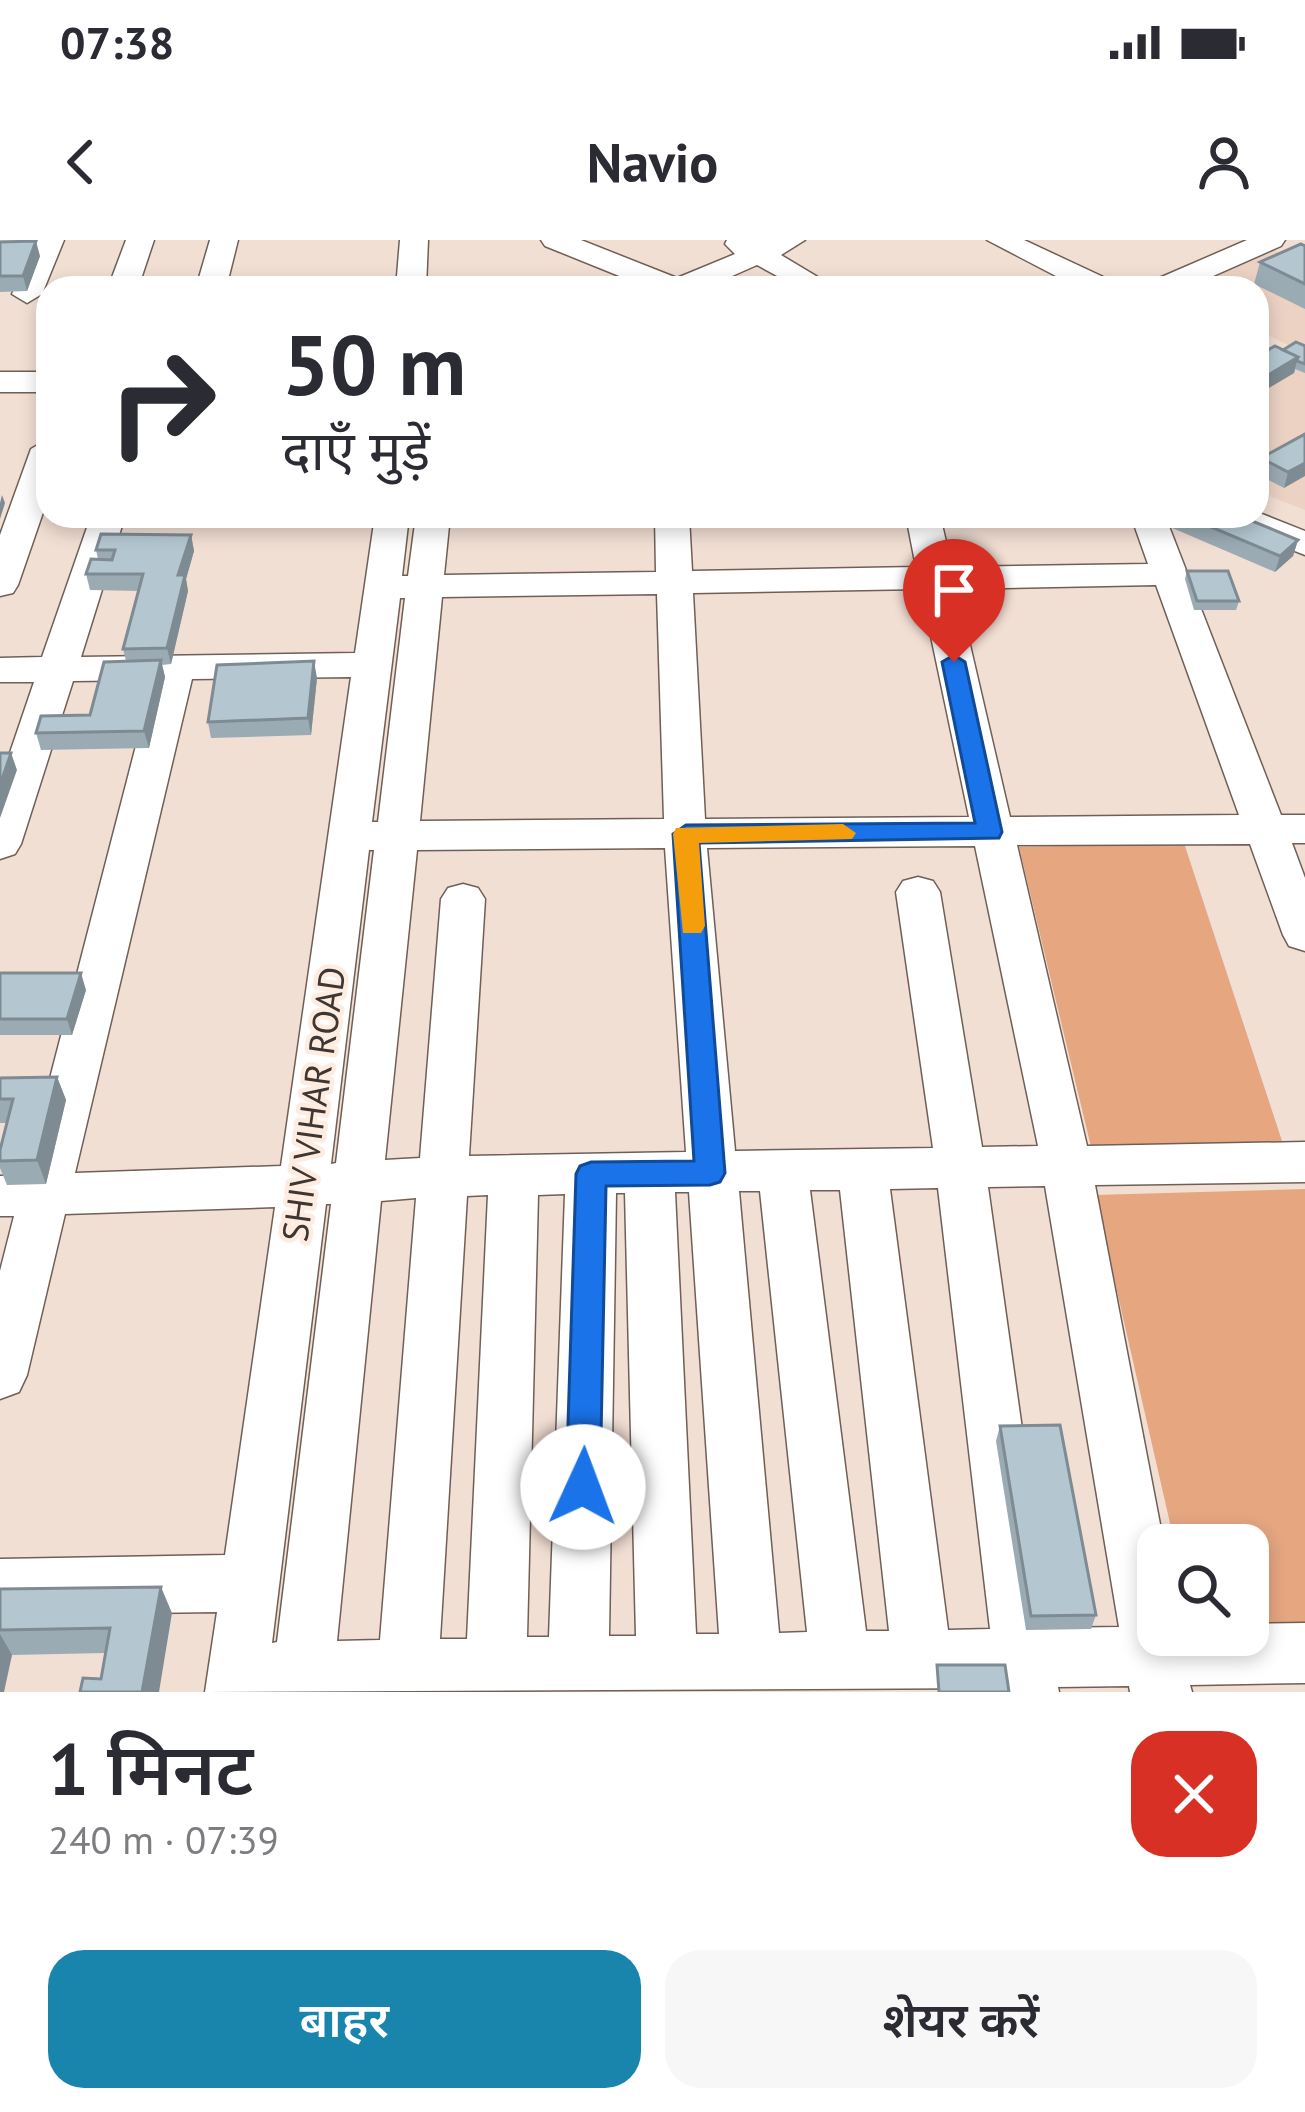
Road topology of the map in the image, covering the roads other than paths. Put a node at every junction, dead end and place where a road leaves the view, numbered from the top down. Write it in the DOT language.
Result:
graph roads {
  1 [pos="50,240"];
  2 [pos="140,240"];
  3 [pos="224,240"];
  4 [pos="414,240"];
  5 [pos="556,240"];
  6 [pos="791,240"];
  7 [pos="1001,240"];
  8 [pos="1271,240"];
  9 [pos="1229,246"];
  10 [pos="745,247"];
  11 [pos="127,276"];
  12 [pos="214,276"];
  13 [pos="412,276"];
  14 [pos="644,276"];
  15 [pos="688,276"];
  16 [pos="799,276"];
  17 [pos="1078,276"];
  18 [pos="1180,276"];
  19 [pos="25,294"];
  20 [pos="0,382"];
  21 [pos="36,382"];
  22 [pos="36,483"];
  23 [pos="104,528"];
  24 [pos="395,528"];
  25 [pos="429,528"];
  26 [pos="672,528"];
  27 [pos="925,528"];
  28 [pos="1153,528"];
  29 [pos="1266,528"];
  30 [pos="1305,544"];
  31 [pos="1172,574"];
  32 [pos="936,577"];
  33 [pos="674,582"];
  34 [pos="0,585"];
  35 [pos="407,587"];
  36 [pos="375,665"];
  37 [pos="57,669"];
  38 [pos="175,669"];
  39 [pos="0,670"];
  40 [pos="1284,830"];
  41 [pos="990,832"];
  42 [pos="686,834"];
  43 [pos="400,836"];
  44 [pos="352,837"];
  45 [pos="0,844"];
  46 [pos="918,892"];
  47 [pos="463,899"];
  48 [pos="1305,934"];
  49 [pos="1305,1162"];
  50 [pos="1067,1168"];
  51 [pos="961,1170"];
  52 [pos="783,1172"];
  53 [pos="863,1172"];
  54 [pos="710,1173"];
  55 [pos="591,1174"];
  56 [pos="649,1174"];
  57 [pos="514,1175"];
  58 [pos="445,1176"];
  59 [pos="356,1183"];
  60 [pos="300,1186"];
  61 [pos="23,1196"];
  62 [pos="0,1375"];
  63 [pos="250,1582"];
  64 [pos="0,1587"];
  65 [pos="1305,1653"];
  66 [pos="1157,1674"];
  67 [pos="924,1675"];
  68 [pos="1025,1675"];
  69 [pos="842,1676"];
  70 [pos="754,1677"];
  71 [pos="668,1678"];
  72 [pos="578,1679"];
  73 [pos="495,1680"];
  74 [pos="407,1681"];
  75 [pos="238,1682"];
  76 [pos="302,1682"];
  1 -- 19 [label="street"];
  2 -- 11 [label="street"];
  3 -- 12 [label="street"];
  4 -- 13 [label="street"];
  5 -- 14 [label="street"];
  6 -- 10 [label="street"];
  7 -- 17 [label="street"];
  8 -- 9 [label="street"];
  9 -- 18 [label="street"];
  10 -- 15 [label="street"];
  10 -- 16 [label="street"];
  20 -- 21 [label="street"];
  22 -- 34 [label="street"];
  23 -- 37 [label="street"];
  24 -- 35 [label="street, SHIV VIHAR ROAD"];
  25 -- 35 [label="street"];
  26 -- 33 [label="street"];
  27 -- 32 [label="street"];
  28 -- 31 [label="street"];
  29 -- 30 [label="street"];
  31 -- 32 [label="street"];
  31 -- 40 [label="street"];
  32 -- 33 [label="street"];
  32 -- 41 [label="street"];
  33 -- 35 [label="street"];
  33 -- 42 [label="street"];
  35 -- 36 [label="street, SHIV VIHAR ROAD"];
  35 -- 43 [label="street"];
  36 -- 38 [label="street"];
  36 -- 44 [label="street, SHIV VIHAR ROAD"];
  37 -- 38 [label="street"];
  37 -- 39 [label="street"];
  37 -- 45 [label="street"];
  38 -- 61 [label="street"];
  40 -- 41 [label="street"];
  40 -- 48 [label="street"];
  41 -- 42 [label="street"];
  41 -- 50 [label="street"];
  42 -- 43 [label="street"];
  42 -- 54 [label="street"];
  43 -- 44 [label="street"];
  43 -- 59 [label="street"];
  44 -- 60 [label="street, SHIV VIHAR ROAD"];
  46 -- 51 [label="street"];
  47 -- 58 [label="street"];
  49 -- 50 [label="street"];
  50 -- 51 [label="street"];
  50 -- 66 [label="street"];
  51 -- 53 [label="street"];
  51 -- 68 [label="street"];
  52 -- 53 [label="street"];
  52 -- 54 [label="street"];
  52 -- 69 [label="street"];
  53 -- 67 [label="street"];
  54 -- 56 [label="street"];
  54 -- 70 [label="street"];
  55 -- 56 [label="street"];
  55 -- 57 [label="street"];
  55 -- 72 [label="street"];
  56 -- 71 [label="street"];
  57 -- 58 [label="street"];
  57 -- 73 [label="street"];
  58 -- 59 [label="street"];
  58 -- 74 [label="street"];
  59 -- 60 [label="street"];
  59 -- 76 [label="street"];
  60 -- 61 [label="street"];
  60 -- 63 [label="street, SHIV VIHAR ROAD"];
  61 -- 62 [label="street"];
  63 -- 64 [label="street"];
  63 -- 75 [label="street, SHIV VIHAR ROAD"];
  65 -- 66 [label="street"];
  66 -- 68 [label="street"];
  67 -- 68 [label="street"];
  67 -- 69 [label="street"];
  69 -- 70 [label="street"];
  70 -- 71 [label="street"];
  71 -- 72 [label="street"];
  72 -- 73 [label="street"];
  73 -- 74 [label="street"];
  74 -- 76 [label="street"];
  75 -- 76 [label="street"];
}
